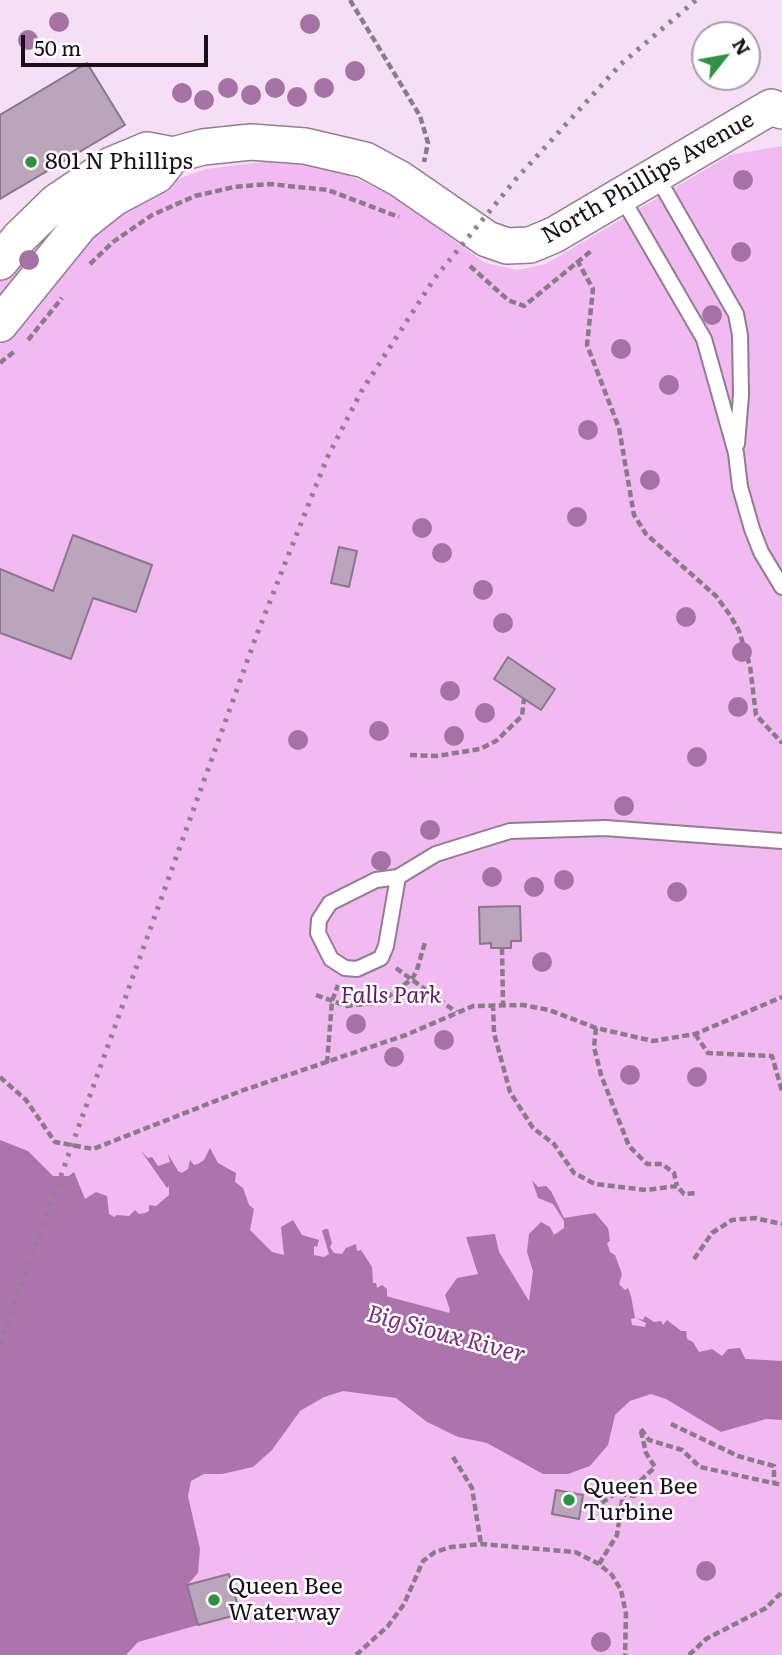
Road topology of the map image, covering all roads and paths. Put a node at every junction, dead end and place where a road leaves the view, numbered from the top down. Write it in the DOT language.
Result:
graph roads {
  1 [pos="350,0"];
  2 [pos="777,109"];
  3 [pos="173,155"];
  4 [pos="422,166"];
  5 [pos="655,174"];
  6 [pos="621,197"];
  7 [pos="401,218"];
  8 [pos="599,244"];
  9 [pos="577,260"];
  10 [pos="464,261"];
  11 [pos="0,262"];
  12 [pos="85,269"];
  13 [pos="68,290"];
  14 [pos="0,324"];
  15 [pos="0,363"];
  16 [pos="736,453"];
  17 [pos="782,587"];
  18 [pos="524,699"];
  19 [pos="782,743"];
  20 [pos="410,754"];
  21 [pos="782,841"];
  22 [pos="398,877"];
  23 [pos="425,942"];
  24 [pos="502,948"];
  25 [pos="381,958"];
  26 [pos="345,968"];
  27 [pos="412,979"];
  28 [pos="316,995"];
  29 [pos="782,997"];
  30 [pos="332,1001"];
  31 [pos="493,1004"];
  32 [pos="503,1004"];
  33 [pos="456,1012"];
  34 [pos="596,1028"];
  35 [pos="695,1034"];
  36 [pos="327,1063"];
  37 [pos="0,1077"];
  38 [pos="782,1091"];
  39 [pos="677,1186"];
  40 [pos="698,1194"];
  41 [pos="782,1224"];
  42 [pos="694,1259"];
  43 [pos="671,1424"];
  44 [pos="453,1457"];
  45 [pos="774,1482"];
  46 [pos="782,1485"];
  47 [pos="623,1494"];
  48 [pos="581,1504"];
  49 [pos="481,1545"];
  50 [pos="599,1564"];
  51 [pos="782,1591"];
  52 [pos="356,1655"];
  53 [pos="625,1655"];
  54 [pos="689,1655"];
  1 -- 4 [label="path"];
  2 -- 5 [label="street, North Phillips Avenue"];
  3 -- 6 [label="street, North Phillips Avenue"];
  3 -- 11 [label="street, North Phillips Avenue"];
  3 -- 14 [label="street"];
  5 -- 6 [label="street, North Phillips Avenue"];
  5 -- 16 [label="lane"];
  6 -- 16 [label="lane"];
  7 -- 12 [label="path"];
  8 -- 9 [label="path"];
  9 -- 10 [label="path"];
  9 -- 19 [label="path"];
  13 -- 15 [label="path"];
  16 -- 17 [label="lane"];
  18 -- 20 [label="path"];
  21 -- 22 [label="lane"];
  22 -- 25 [label="lane"];
  22 -- 26 [label="lane"];
  23 -- 27 [label="path"];
  24 -- 32 [label="path"];
  25 -- 26 [label="lane"];
  25 -- 27 [label="path"];
  26 -- 30 [label="path"];
  27 -- 30 [label="path"];
  27 -- 33 [label="path"];
  28 -- 30 [label="path"];
  29 -- 35 [label="path"];
  30 -- 36 [label="path"];
  31 -- 32 [label="path"];
  31 -- 33 [label="path"];
  31 -- 39 [label="path"];
  32 -- 34 [label="path"];
  33 -- 36 [label="path"];
  34 -- 35 [label="path"];
  34 -- 39 [label="path"];
  35 -- 38 [label="path"];
  36 -- 37 [label="path"];
  39 -- 40 [label="path"];
  41 -- 42 [label="path"];
  43 -- 45 [label="path"];
  44 -- 49 [label="path"];
  45 -- 46 [label="path"];
  45 -- 47 [label="path"];
  47 -- 48 [label="path"];
  47 -- 50 [label="path"];
  49 -- 50 [label="path"];
  49 -- 52 [label="path"];
  50 -- 53 [label="path"];
  51 -- 54 [label="path"];
}
